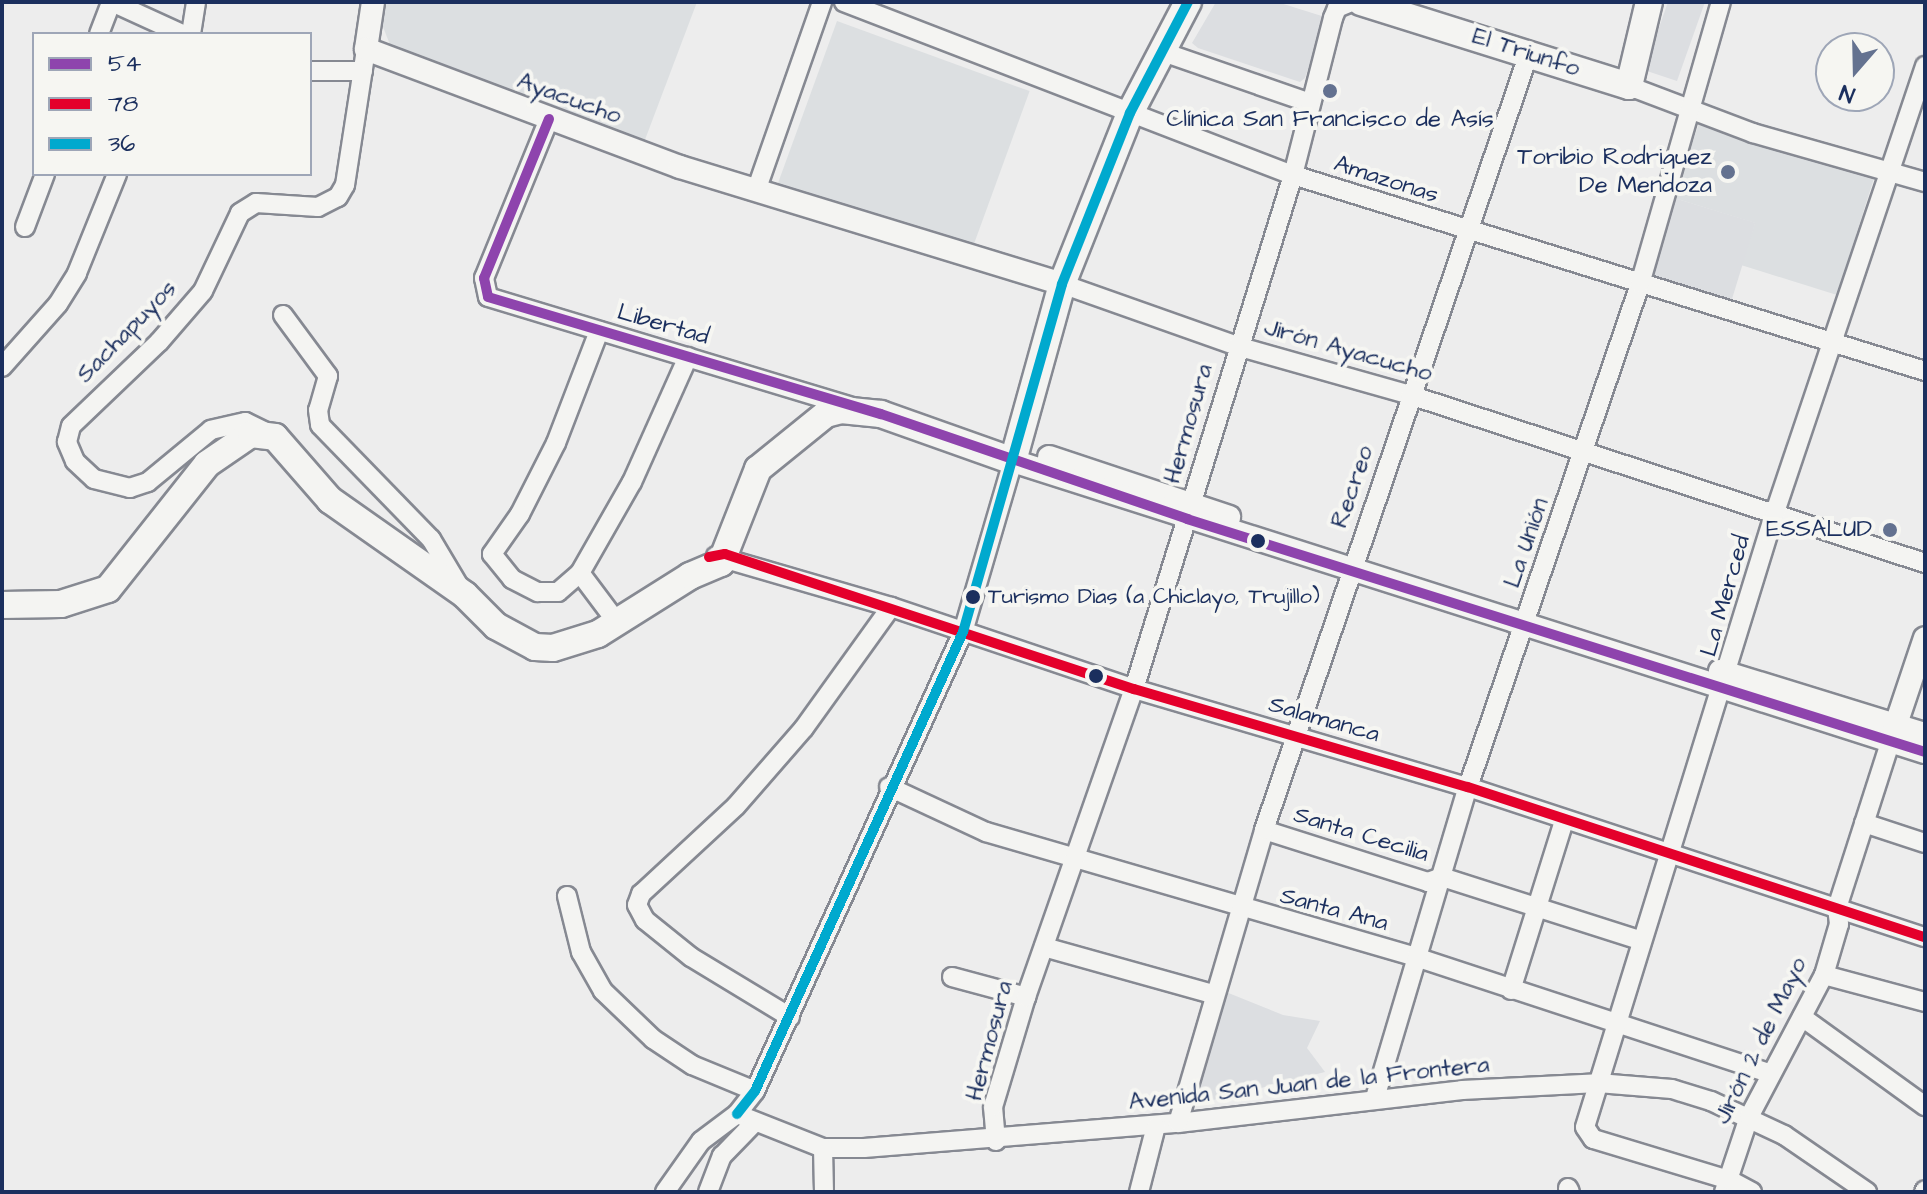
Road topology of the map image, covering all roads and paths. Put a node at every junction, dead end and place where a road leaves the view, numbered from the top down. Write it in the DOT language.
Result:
graph roads {
  1 [pos="112,2"];
  2 [pos="196,2"];
  3 [pos="373,2"];
  4 [pos="822,2"];
  5 [pos="844,2"];
  6 [pos="1188,2"];
  7 [pos="1351,2"];
  8 [pos="1361,2"];
  9 [pos="1649,2"];
  10 [pos="1721,2"];
  11 [pos="100,32"];
  12 [pos="178,32"];
  13 [pos="191,32"];
  14 [pos="1160,51"];
  15 [pos="1529,53"];
  16 [pos="364,60"];
  17 [pos="1925,66"];
  18 [pos="312,71"];
  19 [pos="1629,86"];
  20 [pos="1310,103"];
  21 [pos="1690,108"];
  22 [pos="1130,113"];
  23 [pos="549,119"];
  24 [pos="1890,170"];
  25 [pos="1293,175"];
  26 [pos="44,176"];
  27 [pos="116,176"];
  28 [pos="1925,182"];
  29 [pos="757,188"];
  30 [pos="25,227"];
  31 [pos="1465,231"];
  32 [pos="1062,284"];
  33 [pos="1640,284"];
  34 [pos="283,315"];
  35 [pos="599,331"];
  36 [pos="1832,342"];
  37 [pos="1237,346"];
  38 [pos="688,357"];
  39 [pos="2,367"];
  40 [pos="1925,371"];
  41 [pos="1410,395"];
  42 [pos="830,400"];
  43 [pos="861,410"];
  44 [pos="275,437"];
  45 [pos="1014,454"];
  46 [pos="1582,455"];
  47 [pos="1189,512"];
  48 [pos="1774,515"];
  49 [pos="715,559"];
  50 [pos="1925,563"];
  51 [pos="1352,565"];
  52 [pos="580,573"];
  53 [pos="465,595"];
  54 [pos="2,605"];
  55 [pos="891,607"];
  56 [pos="1527,618"];
  57 [pos="616,621"];
  58 [pos="963,632"];
  59 [pos="1925,638"];
  60 [pos="1726,681"];
  61 [pos="1134,689"];
  62 [pos="1893,732"];
  63 [pos="1925,734"];
  64 [pos="1296,737"];
  65 [pos="1925,752"];
  66 [pos="889,787"];
  67 [pos="1468,787"];
  68 [pos="1564,821"];
  69 [pos="1864,823"];
  70 [pos="1264,830"];
  71 [pos="1925,843"];
  72 [pos="1666,856"];
  73 [pos="1076,859"];
  74 [pos="1442,877"];
  75 [pos="567,896"];
  76 [pos="1837,908"];
  77 [pos="1238,909"];
  78 [pos="1536,909"];
  79 [pos="1925,937"];
  80 [pos="1640,940"];
  81 [pos="1044,947"];
  82 [pos="1419,958"];
  83 [pos="1824,975"];
  84 [pos="952,977"];
  85 [pos="1511,990"];
  86 [pos="1212,994"];
  87 [pos="1026,997"];
  88 [pos="1925,1002"];
  89 [pos="790,1017"];
  90 [pos="1802,1017"];
  91 [pos="1615,1021"];
  92 [pos="1769,1073"];
  93 [pos="1598,1083"];
  94 [pos="755,1091"];
  95 [pos="1375,1098"];
  96 [pos="1925,1106"];
  97 [pos="737,1114"];
  98 [pos="1749,1117"];
  99 [pos="754,1123"];
  100 [pos="1178,1123"];
  101 [pos="1156,1126"];
  102 [pos="996,1141"];
  103 [pos="823,1148"];
  104 [pos="1727,1186"];
  105 [pos="665,1192"];
  106 [pos="708,1192"];
  107 [pos="824,1192"];
  108 [pos="1139,1192"];
  109 [pos="1752,1192"];
  110 [pos="1867,1192"];
  1 -- 11 [label="street"];
  1 -- 12 [label="street"];
  2 -- 13 [label="street"];
  3 -- 16 [label="main road, Sachapuyos"];
  4 -- 29 [label="street"];
  5 -- 22 [label="street, Amazonas"];
  6 -- 14 [label="highway"];
  7 -- 20 [label="street, Hermosura"];
  8 -- 15 [label="highway, El Triunfo"];
  9 -- 19 [label="highway"];
  10 -- 21 [label="street, La Unión"];
  14 -- 20 [label="street"];
  14 -- 22 [label="highway"];
  15 -- 19 [label="highway, El Triunfo"];
  15 -- 31 [label="street, Recreo"];
  16 -- 18 [label="street, Ayacucho"];
  16 -- 23 [label="main road, Ayacucho"];
  16 -- 44 [label="street, Sachapuyos"];
  17 -- 24 [label="street, La Merced"];
  19 -- 21 [label="street, El Triunfo"];
  20 -- 25 [label="street, Hermosura"];
  21 -- 24 [label="street, El Triunfo"];
  21 -- 33 [label="street, La Unión"];
  22 -- 25 [label="street, Amazonas"];
  22 -- 32 [label="highway"];
  23 -- 29 [label="main road, Ayacucho"];
  23 -- 35 [label="street, Libertad"];
  24 -- 28 [label="street, El Triunfo"];
  24 -- 36 [label="street, La Merced"];
  25 -- 31 [label="street, Amazonas"];
  25 -- 37 [label="street, Hermosura"];
  26 -- 30 [label="street"];
  27 -- 39 [label="street"];
  29 -- 32 [label="main road, Jirón Ayacucho"];
  31 -- 33 [label="street, Amazonas"];
  31 -- 41 [label="street, Recreo"];
  32 -- 37 [label="street, Jirón Ayacucho"];
  32 -- 45 [label="highway"];
  33 -- 36 [label="street, Amazonas"];
  33 -- 46 [label="street, La Unión"];
  34 -- 53 [label="street"];
  35 -- 38 [label="street, Libertad"];
  35 -- 52 [label="street"];
  36 -- 40 [label="street, Amazonas"];
  36 -- 48 [label="street, La Merced"];
  37 -- 41 [label="street, Jirón Ayacucho"];
  37 -- 47 [label="street, Hermosura"];
  38 -- 42 [label="street, Libertad"];
  38 -- 52 [label="street"];
  41 -- 46 [label="street, Jirón Ayacucho"];
  41 -- 51 [label="street, Recreo"];
  42 -- 43 [label="street, Libertad"];
  42 -- 45 [label="highway"];
  42 -- 49 [label="highway"];
  43 -- 45 [label="highway"];
  43 -- 49 [label="highway"];
  44 -- 53 [label="highway"];
  44 -- 54 [label="highway"];
  45 -- 47 [label="main road"];
  45 -- 58 [label="street"];
  46 -- 48 [label="street, Jirón Ayacucho"];
  46 -- 56 [label="street, La Unión"];
  47 -- 51 [label="main road"];
  47 -- 61 [label="street, Hermosura"];
  48 -- 50 [label="street, Jirón Ayacucho"];
  48 -- 60 [label="street, La Merced"];
  49 -- 55 [label="street, Salamanca"];
  49 -- 57 [label="highway"];
  51 -- 56 [label="main road"];
  51 -- 64 [label="street, Recreo"];
  52 -- 57 [label="street"];
  53 -- 57 [label="highway"];
  55 -- 58 [label="street, Salamanca"];
  55 -- 89 [label="street"];
  56 -- 60 [label="main road"];
  56 -- 67 [label="street, La Unión"];
  58 -- 61 [label="street, Salamanca"];
  58 -- 66 [label="street"];
  59 -- 62 [label="main road, Jirón 2 de Mayo"];
  60 -- 62 [label="main road"];
  60 -- 72 [label="street, La Merced"];
  61 -- 64 [label="street, Salamanca"];
  61 -- 73 [label="street, Hermosura"];
  62 -- 63 [label="main road"];
  62 -- 65 [label="main road"];
  62 -- 69 [label="street, Jirón 2 de Mayo"];
  64 -- 67 [label="street, Salamanca"];
  64 -- 70 [label="street, Recreo"];
  66 -- 73 [label="street, Santa Ana"];
  66 -- 89 [label="street"];
  67 -- 68 [label="street, Salamanca"];
  67 -- 74 [label="street, La Unión"];
  68 -- 72 [label="street, Salamanca"];
  68 -- 78 [label="street"];
  69 -- 71 [label="street"];
  69 -- 76 [label="street, Jirón 2 de Mayo"];
  70 -- 74 [label="street, Santa Cecilia"];
  70 -- 77 [label="street, Recreo"];
  72 -- 76 [label="street, Salamanca"];
  72 -- 80 [label="street, La Merced"];
  73 -- 77 [label="street, Santa Ana"];
  73 -- 81 [label="street, Hermosura"];
  74 -- 78 [label="street, Santa Cecilia"];
  74 -- 82 [label="street, La Unión"];
  75 -- 94 [label="street"];
  76 -- 79 [label="street, Salamanca"];
  76 -- 83 [label="street, Jirón 2 de Mayo"];
  77 -- 82 [label="street, Santa Ana"];
  77 -- 86 [label="street, Recreo"];
  78 -- 80 [label="street, Santa Cecilia"];
  78 -- 85 [label="street"];
  80 -- 91 [label="street, La Merced"];
  81 -- 86 [label="street"];
  81 -- 87 [label="street, Hermosura"];
  82 -- 85 [label="street, Santa Ana"];
  82 -- 95 [label="street, La Unión"];
  83 -- 88 [label="street"];
  83 -- 90 [label="street, Jirón 2 de Mayo"];
  84 -- 87 [label="street"];
  85 -- 91 [label="street, Santa Ana"];
  86 -- 100 [label="street, Recreo"];
  87 -- 102 [label="street, Hermosura"];
  89 -- 94 [label="street"];
  90 -- 92 [label="street, Jirón 2 de Mayo"];
  90 -- 96 [label="street"];
  91 -- 92 [label="street, Santa Ana"];
  91 -- 93 [label="street, La Merced"];
  92 -- 98 [label="street, Jirón 2 de Mayo"];
  93 -- 95 [label="street, Avenida San Juan de la Frontera"];
  93 -- 98 [label="street, Avenida San Juan de la Frontera"];
  93 -- 104 [label="street, La Merced"];
  94 -- 97 [label="street"];
  95 -- 100 [label="street, Avenida San Juan de la Frontera"];
  97 -- 99 [label="street, Avenida San Juan de la Frontera"];
  97 -- 105 [label="street"];
  98 -- 104 [label="street, Jirón 2 de Mayo"];
  98 -- 110 [label="street, Avenida San Juan de la Frontera"];
  99 -- 103 [label="street, Avenida San Juan de la Frontera"];
  99 -- 106 [label="street"];
  100 -- 101 [label="street, Avenida San Juan de la Frontera"];
  101 -- 102 [label="street, Avenida San Juan de la Frontera"];
  101 -- 108 [label="street"];
  102 -- 103 [label="street, Avenida San Juan de la Frontera"];
  103 -- 107 [label="street"];
  104 -- 109 [label="street"];
}
